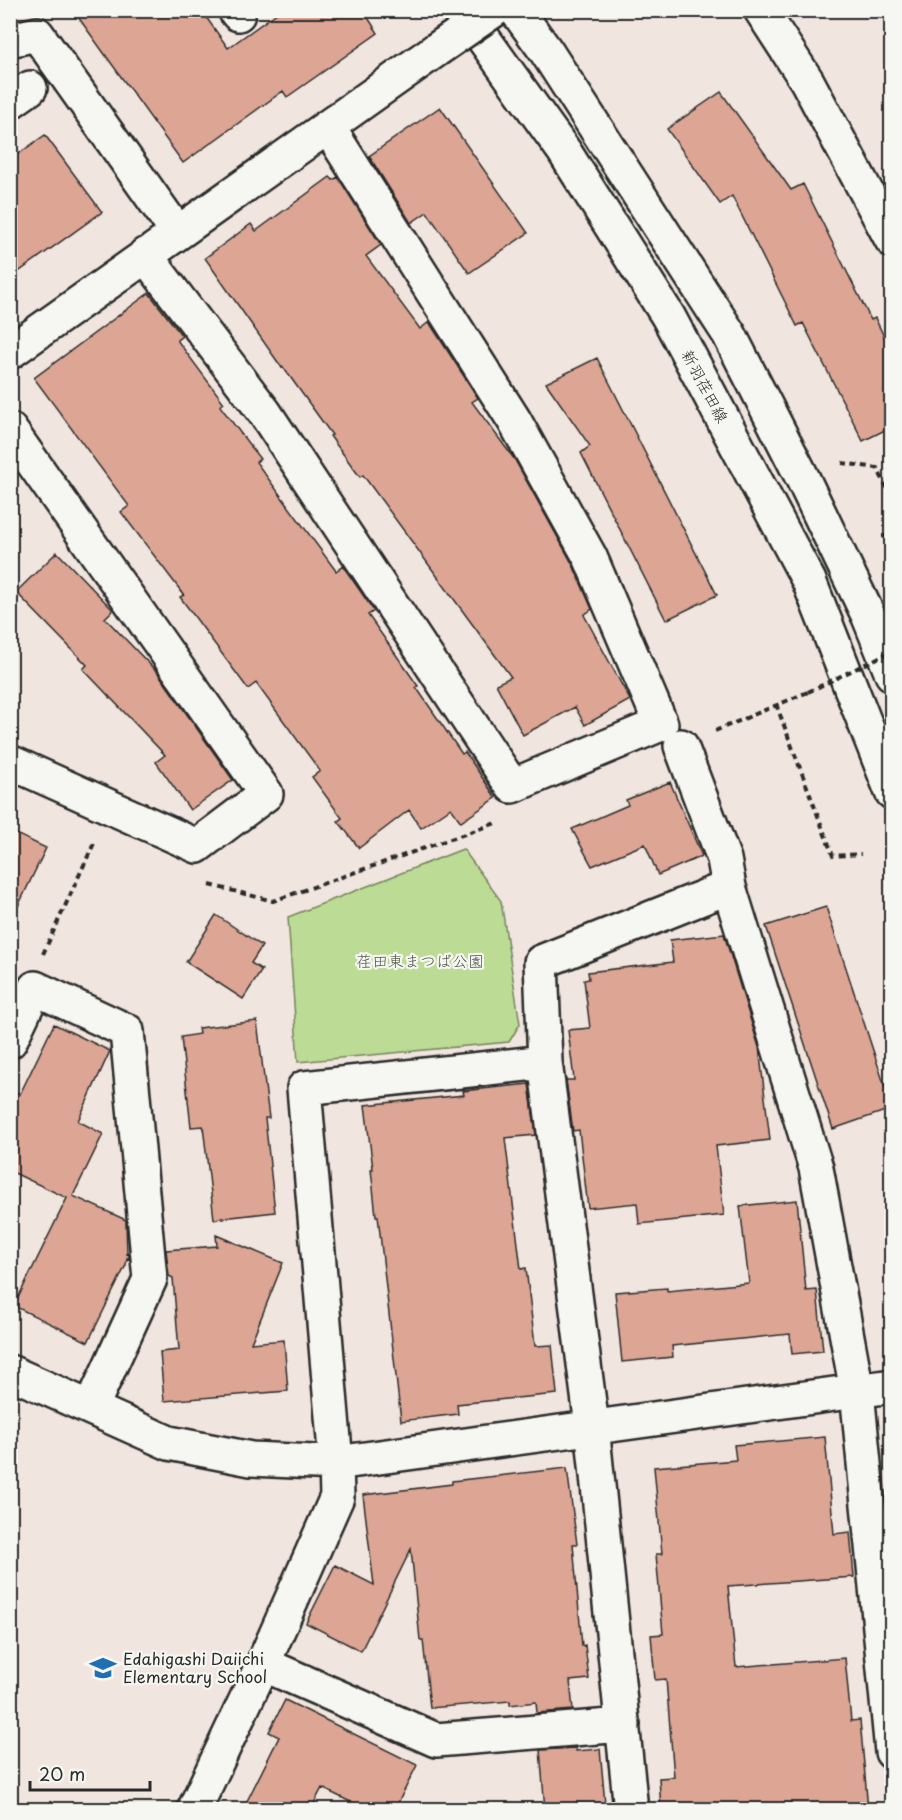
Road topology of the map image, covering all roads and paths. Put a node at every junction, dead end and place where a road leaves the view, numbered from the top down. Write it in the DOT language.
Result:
graph roads {
  1 [pos="464,10"];
  2 [pos="494,10"];
  3 [pos="516,10"];
  4 [pos="761,10"];
  5 [pos="10,40"];
  6 [pos="328,127"];
  7 [pos="177,232"];
  8 [pos="891,240"];
  9 [pos="145,255"];
  10 [pos="10,352"];
  11 [pos="10,430"];
  12 [pos="842,463"];
  13 [pos="891,497"];
  14 [pos="882,536"];
  15 [pos="891,536"];
  16 [pos="891,651"];
  17 [pos="891,674"];
  18 [pos="776,704"];
  19 [pos="681,746"];
  20 [pos="10,762"];
  21 [pos="891,792"];
  22 [pos="506,819"];
  23 [pos="98,835"];
  24 [pos="861,854"];
  25 [pos="210,885"];
  26 [pos="729,887"];
  27 [pos="35,988"];
  28 [pos="10,1041"];
  29 [pos="545,1062"];
  30 [pos="10,1372"];
  31 [pos="891,1386"];
  32 [pos="857,1391"];
  33 [pos="91,1408"];
  34 [pos="592,1426"];
  35 [pos="336,1463"];
  36 [pos="263,1664"];
  37 [pos="623,1725"];
  38 [pos="891,1752"];
  39 [pos="194,1809"];
  40 [pos="631,1809"];
  1 -- 21 [label="street, 新羽荏田線"];
  2 -- 6 [label="street, bridge"];
  3 -- 17 [label="street"];
  4 -- 8 [label="street"];
  5 -- 7 [label="street"];
  6 -- 7 [label="street"];
  6 -- 9 [label="street"];
  7 -- 9 [label="street"];
  9 -- 10 [label="street"];
  11 -- 20 [label="street"];
  12 -- 13 [label="path"];
  14 -- 15 [label="path"];
  16 -- 18 [label="path, bridge"];
  18 -- 19 [label="path"];
  18 -- 24 [label="path"];
  19 -- 26 [label="street"];
  22 -- 25 [label="path"];
  23 -- 27 [label="path"];
  26 -- 29 [label="street"];
  26 -- 32 [label="street"];
  27 -- 28 [label="street"];
  27 -- 33 [label="street"];
  29 -- 34 [label="street"];
  29 -- 35 [label="street"];
  30 -- 33 [label="street"];
  31 -- 32 [label="street"];
  32 -- 34 [label="street"];
  32 -- 38 [label="street"];
  33 -- 35 [label="street"];
  34 -- 35 [label="street"];
  34 -- 37 [label="street"];
  35 -- 36 [label="street"];
  36 -- 37 [label="street"];
  36 -- 39 [label="street"];
  37 -- 40 [label="street"];
}
